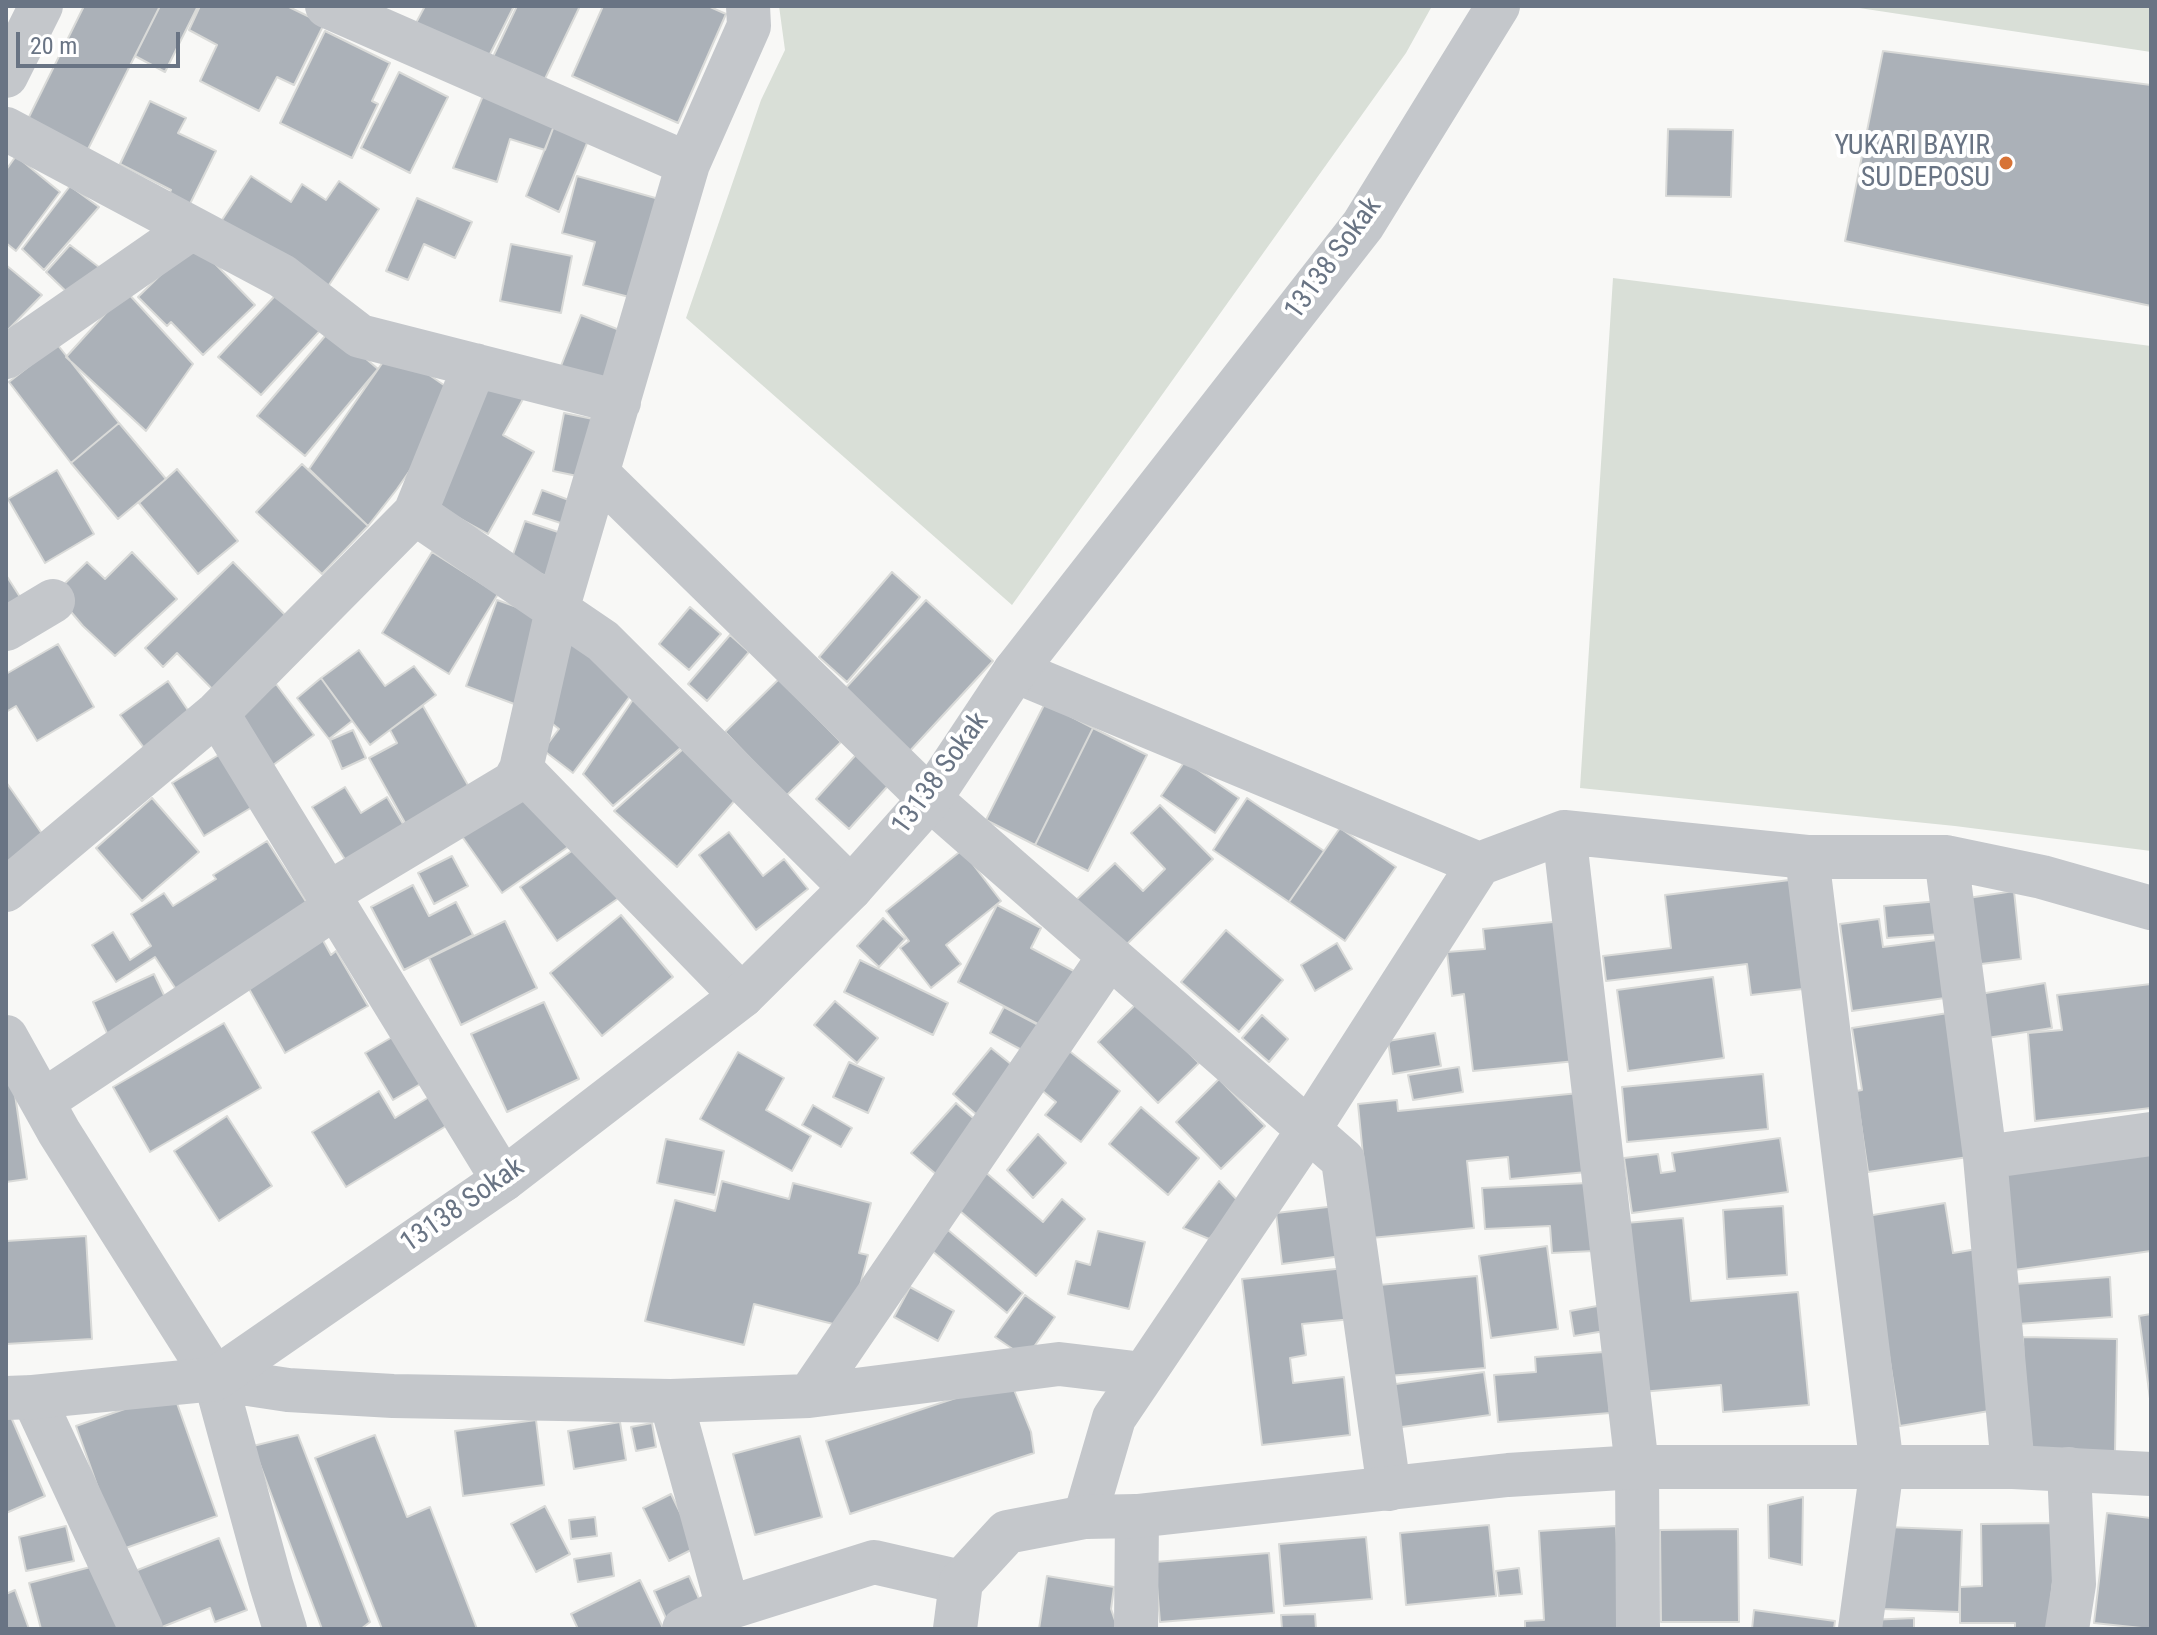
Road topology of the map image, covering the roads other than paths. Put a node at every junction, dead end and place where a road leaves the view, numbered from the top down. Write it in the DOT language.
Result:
graph roads {
  1 [pos="41,6"];
  2 [pos="327,6"];
  3 [pos="748,6"];
  4 [pos="1498,6"];
  5 [pos="374,15"];
  6 [pos="6,76"];
  7 [pos="6,129"];
  8 [pos="688,164"];
  9 [pos="192,228"];
  10 [pos="6,357"];
  11 [pos="475,365"];
  12 [pos="619,402"];
  13 [pos="598,474"];
  14 [pos="415,513"];
  15 [pos="53,601"];
  16 [pos="557,610"];
  17 [pos="6,629"];
  18 [pos="1015,671"];
  19 [pos="217,713"];
  20 [pos="521,769"];
  21 [pos="930,799"];
  22 [pos="1564,832"];
  23 [pos="1807,857"];
  24 [pos="1946,857"];
  25 [pos="1479,864"];
  26 [pos="851,888"];
  27 [pos="6,890"];
  28 [pos="332,900"];
  29 [pos="2151,908"];
  30 [pos="1109,957"];
  31 [pos="742,996"];
  32 [pos="6,1037"];
  33 [pos="43,1101"];
  34 [pos="1309,1129"];
  35 [pos="2151,1134"];
  36 [pos="1985,1157"];
  37 [pos="503,1180"];
  38 [pos="1143,1374"];
  39 [pos="215,1379"];
  40 [pos="809,1396"];
  41 [pos="19,1397"];
  42 [pos="671,1401"];
  43 [pos="1637,1467"];
  44 [pos="1882,1467"];
  45 [pos="2013,1467"];
  46 [pos="2069,1469"];
  47 [pos="2151,1474"];
  48 [pos="1389,1489"];
  49 [pos="1137,1516"];
  50 [pos="1085,1517"];
  51 [pos="961,1582"];
  52 [pos="728,1608"];
  53 [pos="141,1629"];
  54 [pos="285,1629"];
  55 [pos="684,1629"];
  56 [pos="955,1629"];
  57 [pos="1136,1629"];
  58 [pos="1638,1629"];
  59 [pos="1860,1629"];
  60 [pos="2067,1629"];
  1 -- 6 [label="street"];
  2 -- 5 [label="street"];
  3 -- 8 [label="street"];
  4 -- 18 [label="street, 13138 Sokak"];
  5 -- 8 [label="street"];
  7 -- 9 [label="street"];
  8 -- 12 [label="street"];
  9 -- 10 [label="street"];
  9 -- 11 [label="street"];
  11 -- 12 [label="street"];
  11 -- 14 [label="street"];
  12 -- 13 [label="street"];
  13 -- 16 [label="street"];
  13 -- 21 [label="street"];
  14 -- 16 [label="street"];
  14 -- 19 [label="street"];
  15 -- 17 [label="street"];
  16 -- 20 [label="street"];
  16 -- 26 [label="street"];
  18 -- 21 [label="street, 13138 Sokak"];
  18 -- 25 [label="street"];
  19 -- 27 [label="street"];
  19 -- 28 [label="street"];
  20 -- 28 [label="street"];
  20 -- 31 [label="street"];
  21 -- 26 [label="street, 13138 Sokak"];
  21 -- 30 [label="street"];
  22 -- 23 [label="street"];
  22 -- 25 [label="street"];
  22 -- 43 [label="street"];
  23 -- 24 [label="street"];
  23 -- 44 [label="street"];
  24 -- 29 [label="street"];
  24 -- 36 [label="street"];
  25 -- 34 [label="street"];
  26 -- 31 [label="street, 13138 Sokak"];
  28 -- 33 [label="street"];
  28 -- 37 [label="street"];
  30 -- 34 [label="street"];
  30 -- 40 [label="street"];
  31 -- 37 [label="street, 13138 Sokak"];
  32 -- 33 [label="street"];
  33 -- 39 [label="street"];
  34 -- 38 [label="street"];
  34 -- 48 [label="street"];
  35 -- 36 [label="street"];
  36 -- 45 [label="street"];
  37 -- 39 [label="street, 13138 Sokak"];
  38 -- 40 [label="street"];
  38 -- 50 [label="street"];
  39 -- 41 [label="street"];
  39 -- 42 [label="street"];
  39 -- 54 [label="street"];
  40 -- 42 [label="street"];
  41 -- 53 [label="street"];
  42 -- 52 [label="street"];
  43 -- 44 [label="street"];
  43 -- 48 [label="street"];
  43 -- 58 [label="street"];
  44 -- 45 [label="street"];
  44 -- 59 [label="street"];
  45 -- 46 [label="street"];
  46 -- 47 [label="street"];
  46 -- 60 [label="street"];
  48 -- 49 [label="street"];
  49 -- 50 [label="street"];
  49 -- 57 [label="street"];
  50 -- 51 [label="street"];
  51 -- 52 [label="street"];
  51 -- 56 [label="street"];
  52 -- 55 [label="street"];
}
